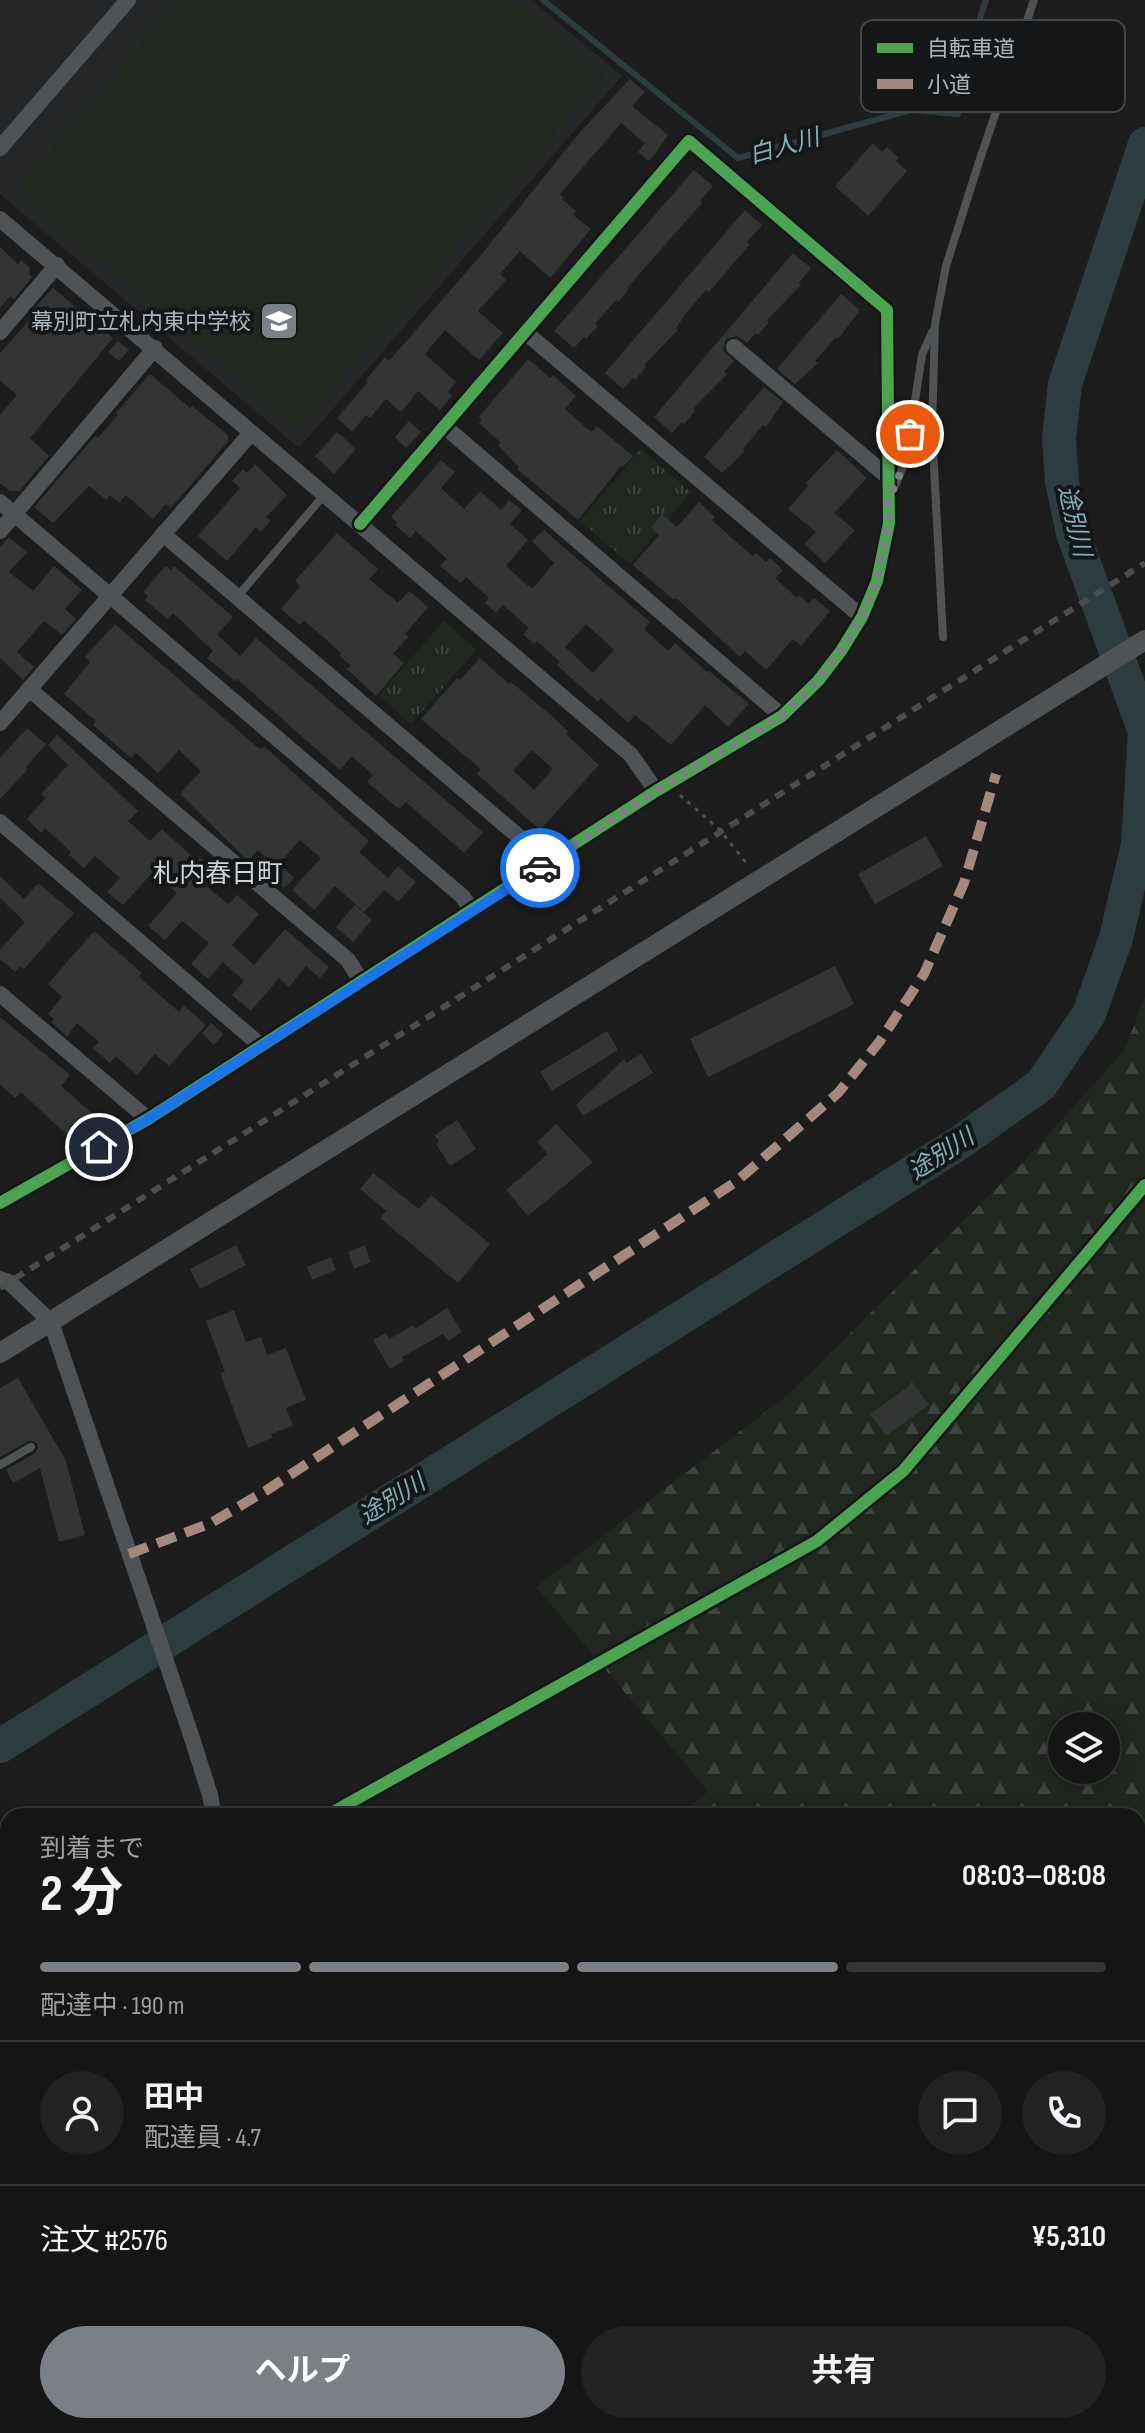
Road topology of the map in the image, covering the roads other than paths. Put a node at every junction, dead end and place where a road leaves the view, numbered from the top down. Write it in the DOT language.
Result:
graph roads {
  1 [pos="128,0"];
  2 [pos="1034,0"];
  3 [pos="1027,20"];
  4 [pos="997,112"];
  5 [pos="0,148"];
  6 [pos="0,219"];
  7 [pos="57,265"];
  8 [pos="935,324"];
  9 [pos="0,332"];
  10 [pos="525,332"];
  11 [pos="734,347"];
  12 [pos="155,348"];
  13 [pos="444,426"];
  14 [pos="251,433"];
  15 [pos="888,477"];
  16 [pos="319,501"];
  17 [pos="888,501"];
  18 [pos="0,502"];
  19 [pos="14,514"];
  20 [pos="360,524"];
  21 [pos="0,531"];
  22 [pos="163,534"];
  23 [pos="110,596"];
  24 [pos="237,597"];
  25 [pos="862,617"];
  26 [pos="943,637"];
  27 [pos="1145,640"];
  28 [pos="29,689"];
  29 [pos="782,716"];
  30 [pos="0,723"];
  31 [pos="663,788"];
  32 [pos="0,822"];
  33 [pos="542,867"];
  34 [pos="472,910"];
  35 [pos="361,981"];
  36 [pos="0,994"];
  37 [pos="260,1045"];
  38 [pos="148,1119"];
  39 [pos="1145,1185"];
  40 [pos="1,1200"];
  41 [pos="0,1279"];
  42 [pos="51,1322"];
  43 [pos="0,1353"];
  44 [pos="31,1447"];
  45 [pos="0,1465"];
  46 [pos="212,1808"];
  47 [pos="340,1808"];
  1 -- 5 [label="street"];
  2 -- 3 [label="lane"];
  4 -- 8 [label="lane"];
  6 -- 7 [label="street"];
  7 -- 9 [label="street"];
  7 -- 12 [label="street"];
  8 -- 17 [label="lane"];
  8 -- 26 [label="lane"];
  10 -- 13 [label="street"];
  10 -- 15 [label="street"];
  10 -- 25 [label="street"];
  11 -- 15 [label="street"];
  12 -- 14 [label="street"];
  12 -- 19 [label="street"];
  13 -- 20 [label="street"];
  13 -- 29 [label="street"];
  14 -- 20 [label="street"];
  14 -- 22 [label="street"];
  15 -- 17 [label="street"];
  16 -- 24 [label="lane"];
  17 -- 25 [label="street"];
  18 -- 19 [label="street"];
  19 -- 21 [label="street"];
  19 -- 23 [label="street"];
  20 -- 31 [label="street"];
  22 -- 23 [label="street"];
  22 -- 24 [label="street"];
  23 -- 28 [label="street"];
  23 -- 34 [label="street"];
  24 -- 33 [label="street"];
  25 -- 29 [label="street"];
  27 -- 42 [label="street"];
  28 -- 30 [label="street"];
  28 -- 35 [label="street"];
  29 -- 31 [label="street"];
  31 -- 33 [label="street"];
  32 -- 37 [label="street"];
  33 -- 34 [label="street"];
  34 -- 35 [label="street"];
  35 -- 37 [label="street"];
  36 -- 38 [label="street"];
  37 -- 38 [label="street"];
  38 -- 40 [label="street"];
  39 -- 47 [label="street"];
  41 -- 42 [label="street"];
  42 -- 43 [label="street"];
  42 -- 46 [label="street"];
  44 -- 45 [label="lane"];
}
